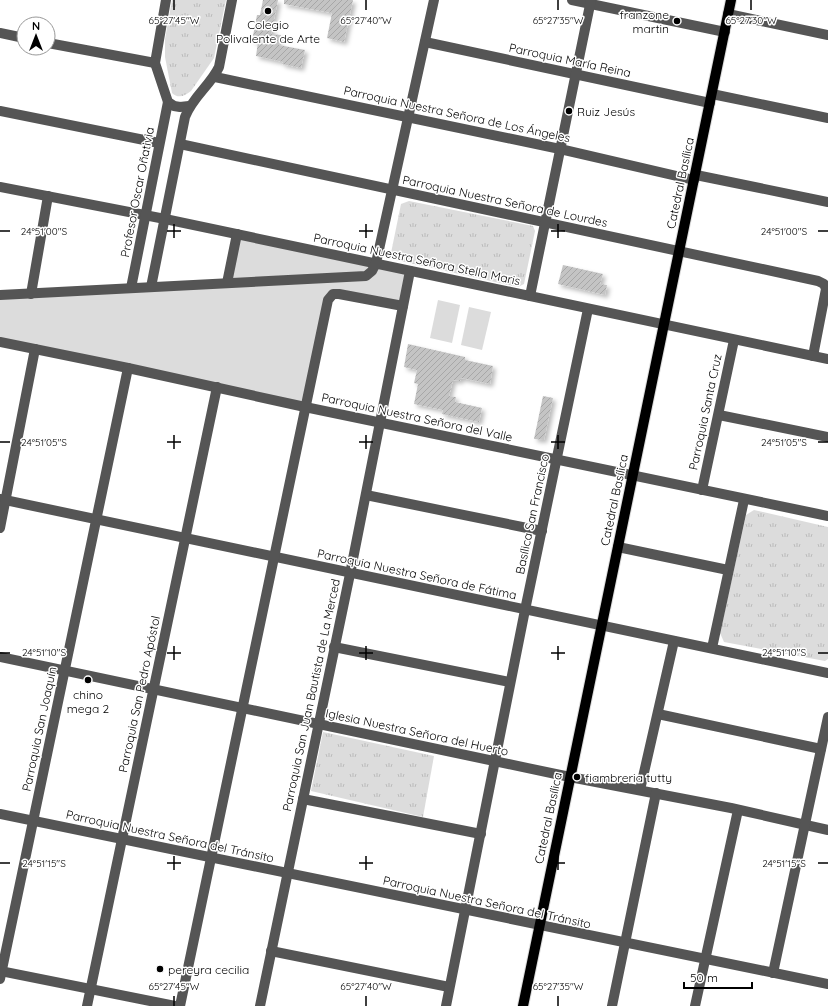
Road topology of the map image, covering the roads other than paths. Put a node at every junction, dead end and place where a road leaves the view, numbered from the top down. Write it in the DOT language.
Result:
graph roads {
  1 [pos="166,0"];
  2 [pos="232,0"];
  3 [pos="434,0"];
  4 [pos="572,0"];
  5 [pos="731,0"];
  6 [pos="591,2"];
  7 [pos="728,14"];
  8 [pos="725,32"];
  9 [pos="0,33"];
  10 [pos="828,35"];
  11 [pos="16,36"];
  12 [pos="425,42"];
  13 [pos="56,44"];
  14 [pos="155,63"];
  15 [pos="576,75"];
  16 [pos="214,77"];
  17 [pos="711,98"];
  18 [pos="168,102"];
  19 [pos="189,106"];
  20 [pos="0,111"];
  21 [pos="408,118"];
  22 [pos="828,118"];
  23 [pos="159,143"];
  24 [pos="180,144"];
  25 [pos="560,149"];
  26 [pos="695,177"];
  27 [pos="0,187"];
  28 [pos="392,191"];
  29 [pos="48,196"];
  30 [pos="828,202"];
  31 [pos="146,215"];
  32 [pos="165,219"];
  33 [pos="545,222"];
  34 [pos="237,234"];
  35 [pos="680,252"];
  36 [pos="376,263"];
  37 [pos="410,271"];
  38 [pos="227,283"];
  39 [pos="151,287"];
  40 [pos="131,288"];
  41 [pos="31,294"];
  42 [pos="0,296"];
  43 [pos="530,296"];
  44 [pos="403,306"];
  45 [pos="588,309"];
  46 [pos="663,325"];
  47 [pos="734,340"];
  48 [pos="0,342"];
  49 [pos="35,349"];
  50 [pos="813,356"];
  51 [pos="828,359"];
  52 [pos="128,368"];
  53 [pos="217,387"];
  54 [pos="305,407"];
  55 [pos="719,415"];
  56 [pos="380,422"];
  57 [pos="828,437"];
  58 [pos="556,458"];
  59 [pos="633,476"];
  60 [pos="702,490"];
  61 [pos="366,495"];
  62 [pos="3,500"];
  63 [pos="744,500"];
  64 [pos="828,516"];
  65 [pos="97,519"];
  66 [pos="0,528"];
  67 [pos="542,531"];
  68 [pos="185,537"];
  69 [pos="618,547"];
  70 [pos="274,557"];
  71 [pos="728,570"];
  72 [pos="350,574"];
  73 [pos="525,610"];
  74 [pos="601,626"];
  75 [pos="674,641"];
  76 [pos="334,647"];
  77 [pos="712,648"];
  78 [pos="0,657"];
  79 [pos="64,670"];
  80 [pos="828,673"];
  81 [pos="510,682"];
  82 [pos="154,689"];
  83 [pos="242,708"];
  84 [pos="658,714"];
  85 [pos="828,717"];
  86 [pos="318,724"];
  87 [pos="821,749"];
  88 [pos="495,761"];
  89 [pos="570,777"];
  90 [pos="640,790"];
  91 [pos="656,793"];
  92 [pos="303,799"];
  93 [pos="738,810"];
  94 [pos="0,814"];
  95 [pos="34,820"];
  96 [pos="804,824"];
  97 [pos="828,830"];
  98 [pos="481,834"];
  99 [pos="123,840"];
  100 [pos="212,858"];
  101 [pos="287,873"];
  102 [pos="465,911"];
  103 [pos="540,926"];
  104 [pos="626,944"];
  105 [pos="271,951"];
  106 [pos="706,960"];
  107 [pos="773,973"];
  108 [pos="1,974"];
  109 [pos="828,984"];
  110 [pos="449,987"];
  111 [pos="91,990"];
  112 [pos="87,1006"];
  113 [pos="175,1006"];
  114 [pos="180,1006"];
  115 [pos="260,1006"];
  116 [pos="446,1006"];
  117 [pos="523,1006"];
  118 [pos="612,1006"];
  119 [pos="695,1006"];
  1 -- 14 [label="street"];
  2 -- 16 [label="street"];
  3 -- 12 [label="street"];
  4 -- 6 [label="street"];
  5 -- 7 [label="main road, Catedral Basílica"];
  6 -- 8 [label="street"];
  6 -- 15 [label="street"];
  7 -- 8 [label="main road, Catedral Basílica"];
  7 -- 10 [label="street"];
  8 -- 17 [label="main road, Catedral Basílica"];
  9 -- 11 [label="street"];
  12 -- 15 [label="street, Parroquia María Reina"];
  12 -- 21 [label="street"];
  13 -- 14 [label="street"];
  14 -- 18 [label="street"];
  15 -- 17 [label="street, Parroquia María Reina"];
  15 -- 25 [label="street"];
  16 -- 19 [label="street"];
  16 -- 21 [label="street, Parroquia Nuestra Señora de Los Ángeles"];
  17 -- 22 [label="street, Parroquia María Reina"];
  17 -- 26 [label="main road, Catedral Basílica"];
  18 -- 19 [label="street"];
  18 -- 23 [label="street, Profesor Oscar Oñativia"];
  19 -- 24 [label="street"];
  20 -- 23 [label="street"];
  21 -- 25 [label="street, Parroquia Nuestra Señora de Los Ángeles"];
  21 -- 28 [label="street"];
  23 -- 31 [label="street, Profesor Oscar Oñativia"];
  24 -- 28 [label="street, Parroquia Nuestra Señora de Lourdes"];
  24 -- 32 [label="street"];
  25 -- 26 [label="street, Parroquia Nuestra Señora de Los Ángeles"];
  25 -- 33 [label="street"];
  26 -- 30 [label="street, Parroquia Nuestra Señora de Los Ángeles"];
  26 -- 35 [label="main road, Catedral Basílica"];
  27 -- 29 [label="street, Parroquia Nuestra Señora Stella Maris"];
  28 -- 33 [label="street, Parroquia Nuestra Señora de Lourdes"];
  28 -- 36 [label="street"];
  29 -- 31 [label="street, Parroquia Nuestra Señora Stella Maris"];
  29 -- 41 [label="street"];
  31 -- 32 [label="street, Parroquia Nuestra Señora Stella Maris"];
  31 -- 40 [label="street, Profesor Oscar Oñativia"];
  32 -- 34 [label="street, Parroquia Nuestra Señora Stella Maris"];
  32 -- 39 [label="street"];
  33 -- 35 [label="street, Parroquia Nuestra Señora de Lourdes"];
  33 -- 43 [label="street"];
  34 -- 36 [label="street, Parroquia Nuestra Señora Stella Maris"];
  34 -- 38 [label="street"];
  35 -- 46 [label="main road, Catedral Basílica"];
  35 -- 50 [label="street, Parroquia Nuestra Señora de Lourdes"];
  36 -- 37 [label="street, Parroquia Nuestra Señora Stella Maris"];
  36 -- 38 [label="street"];
  37 -- 43 [label="street, Parroquia Nuestra Señora Stella Maris"];
  37 -- 44 [label="street, Parroquia San Juan Bautista de La Merced"];
  38 -- 39 [label="street"];
  39 -- 40 [label="street"];
  40 -- 41 [label="street"];
  41 -- 42 [label="street"];
  43 -- 45 [label="street, Parroquia Nuestra Señora Stella Maris"];
  44 -- 54 [label="street"];
  44 -- 56 [label="street, Parroquia San Juan Bautista de La Merced"];
  45 -- 46 [label="street, Parroquia Nuestra Señora Stella Maris"];
  45 -- 58 [label="street, Basílica San Francisco"];
  46 -- 47 [label="street, Parroquia Nuestra Señora Stella Maris"];
  46 -- 59 [label="main road, Catedral Basílica"];
  47 -- 50 [label="street, Parroquia Nuestra Señora Stella Maris"];
  47 -- 55 [label="street, Parroquia Santa Cruz"];
  48 -- 49 [label="street, Parroquia Nuestra Señora del Valle"];
  49 -- 52 [label="street, Parroquia Nuestra Señora del Valle"];
  49 -- 62 [label="street"];
  50 -- 51 [label="street, Parroquia Nuestra Señora Stella Maris"];
  52 -- 53 [label="street, Parroquia Nuestra Señora del Valle"];
  52 -- 65 [label="street, Parroquia San Joaquín"];
  53 -- 54 [label="street, Parroquia Nuestra Señora del Valle"];
  53 -- 68 [label="street, Parroquia San Pedro Apóstol"];
  54 -- 56 [label="street, Parroquia Nuestra Señora del Valle"];
  54 -- 70 [label="street"];
  55 -- 57 [label="street"];
  55 -- 60 [label="street, Parroquia Santa Cruz"];
  56 -- 58 [label="street, Parroquia Nuestra Señora del Valle"];
  56 -- 61 [label="street, Parroquia San Juan Bautista de La Merced"];
  58 -- 59 [label="street, Parroquia Nuestra Señora del Valle"];
  58 -- 67 [label="street, Basílica San Francisco"];
  59 -- 60 [label="street, Parroquia Nuestra Señora del Valle"];
  59 -- 69 [label="main road, Catedral Basílica"];
  60 -- 63 [label="street, Parroquia Nuestra Señora del Valle"];
  61 -- 67 [label="street"];
  61 -- 72 [label="street, Parroquia San Juan Bautista de La Merced"];
  62 -- 65 [label="street, Parroquia Nuestra Señora de Fátima"];
  62 -- 66 [label="street"];
  63 -- 64 [label="street, Parroquia Nuestra Señora del Valle"];
  63 -- 71 [label="street"];
  65 -- 68 [label="street, Parroquia Nuestra Señora de Fátima"];
  65 -- 79 [label="street, Parroquia San Joaquín"];
  67 -- 73 [label="street, Basílica San Francisco"];
  68 -- 70 [label="street, Parroquia Nuestra Señora de Fátima"];
  68 -- 82 [label="street, Parroquia San Pedro Apóstol"];
  69 -- 71 [label="street"];
  69 -- 74 [label="main road, Catedral Basílica"];
  70 -- 72 [label="street, Parroquia Nuestra Señora de Fátima"];
  70 -- 83 [label="street"];
  71 -- 77 [label="street"];
  72 -- 73 [label="street, Parroquia Nuestra Señora de Fátima"];
  72 -- 76 [label="street, Parroquia San Juan Bautista de La Merced"];
  73 -- 74 [label="street, Parroquia Nuestra Señora de Fátima"];
  73 -- 81 [label="street, Basílica San Francisco"];
  74 -- 75 [label="street, Parroquia Nuestra Señora de Fátima"];
  74 -- 89 [label="main road, Catedral Basílica"];
  75 -- 77 [label="street, Parroquia Nuestra Señora de Fátima"];
  75 -- 84 [label="street"];
  76 -- 81 [label="street"];
  76 -- 86 [label="street, Parroquia San Juan Bautista de La Merced"];
  77 -- 80 [label="street, Parroquia Nuestra Señora de Fátima"];
  78 -- 79 [label="street, Iglesia Nuestra Señora del Huerto"];
  79 -- 82 [label="street, Iglesia Nuestra Señora del Huerto"];
  79 -- 95 [label="street, Parroquia San Joaquín"];
  81 -- 88 [label="street, Basílica San Francisco"];
  82 -- 83 [label="street, Iglesia Nuestra Señora del Huerto"];
  82 -- 99 [label="street, Parroquia San Pedro Apóstol"];
  83 -- 86 [label="street, Iglesia Nuestra Señora del Huerto"];
  83 -- 100 [label="street"];
  84 -- 87 [label="street"];
  84 -- 90 [label="street"];
  85 -- 87 [label="street"];
  86 -- 88 [label="street, Iglesia Nuestra Señora del Huerto"];
  86 -- 92 [label="street, Parroquia San Juan Bautista de La Merced"];
  87 -- 96 [label="street"];
  88 -- 89 [label="street, Iglesia Nuestra Señora del Huerto"];
  88 -- 98 [label="street, Basílica San Francisco"];
  89 -- 90 [label="street, Iglesia Nuestra Señora del Huerto"];
  89 -- 103 [label="main road, Catedral Basílica"];
  90 -- 91 [label="street, Iglesia Nuestra Señora del Huerto"];
  91 -- 93 [label="street, Iglesia Nuestra Señora del Huerto"];
  91 -- 104 [label="street"];
  92 -- 98 [label="street"];
  92 -- 101 [label="street, Parroquia San Juan Bautista de La Merced"];
  93 -- 96 [label="street, Iglesia Nuestra Señora del Huerto"];
  93 -- 106 [label="street"];
  94 -- 95 [label="street, Parroquia Nuestra Señora del Tránsito"];
  95 -- 99 [label="street, Parroquia Nuestra Señora del Tránsito"];
  95 -- 108 [label="street, Parroquia San Joaquín"];
  96 -- 97 [label="street, Iglesia Nuestra Señora del Huerto"];
  96 -- 107 [label="street"];
  98 -- 102 [label="street, Basílica San Francisco"];
  99 -- 100 [label="street, Parroquia Nuestra Señora del Tránsito"];
  99 -- 111 [label="street, Parroquia San Pedro Apóstol"];
  100 -- 101 [label="street, Parroquia Nuestra Señora del Tránsito"];
  100 -- 114 [label="street"];
  101 -- 102 [label="street, Parroquia Nuestra Señora del Tránsito"];
  101 -- 105 [label="street, Parroquia San Juan Bautista de La Merced"];
  102 -- 103 [label="street, Parroquia Nuestra Señora del Tránsito"];
  102 -- 110 [label="street, Basílica San Francisco"];
  103 -- 104 [label="street, Parroquia Nuestra Señora del Tránsito"];
  103 -- 117 [label="main road, Catedral Basílica"];
  104 -- 106 [label="street, Parroquia Nuestra Señora del Tránsito"];
  104 -- 118 [label="street"];
  105 -- 110 [label="street"];
  105 -- 115 [label="street, Parroquia San Juan Bautista de La Merced"];
  106 -- 107 [label="street, Parroquia Nuestra Señora del Tránsito"];
  106 -- 119 [label="street"];
  107 -- 109 [label="street, Parroquia Nuestra Señora del Tránsito"];
  108 -- 111 [label="street"];
  110 -- 116 [label="street, Basílica San Francisco"];
  111 -- 112 [label="street, Parroquia San Pedro Apóstol"];
  111 -- 113 [label="street"];
}
